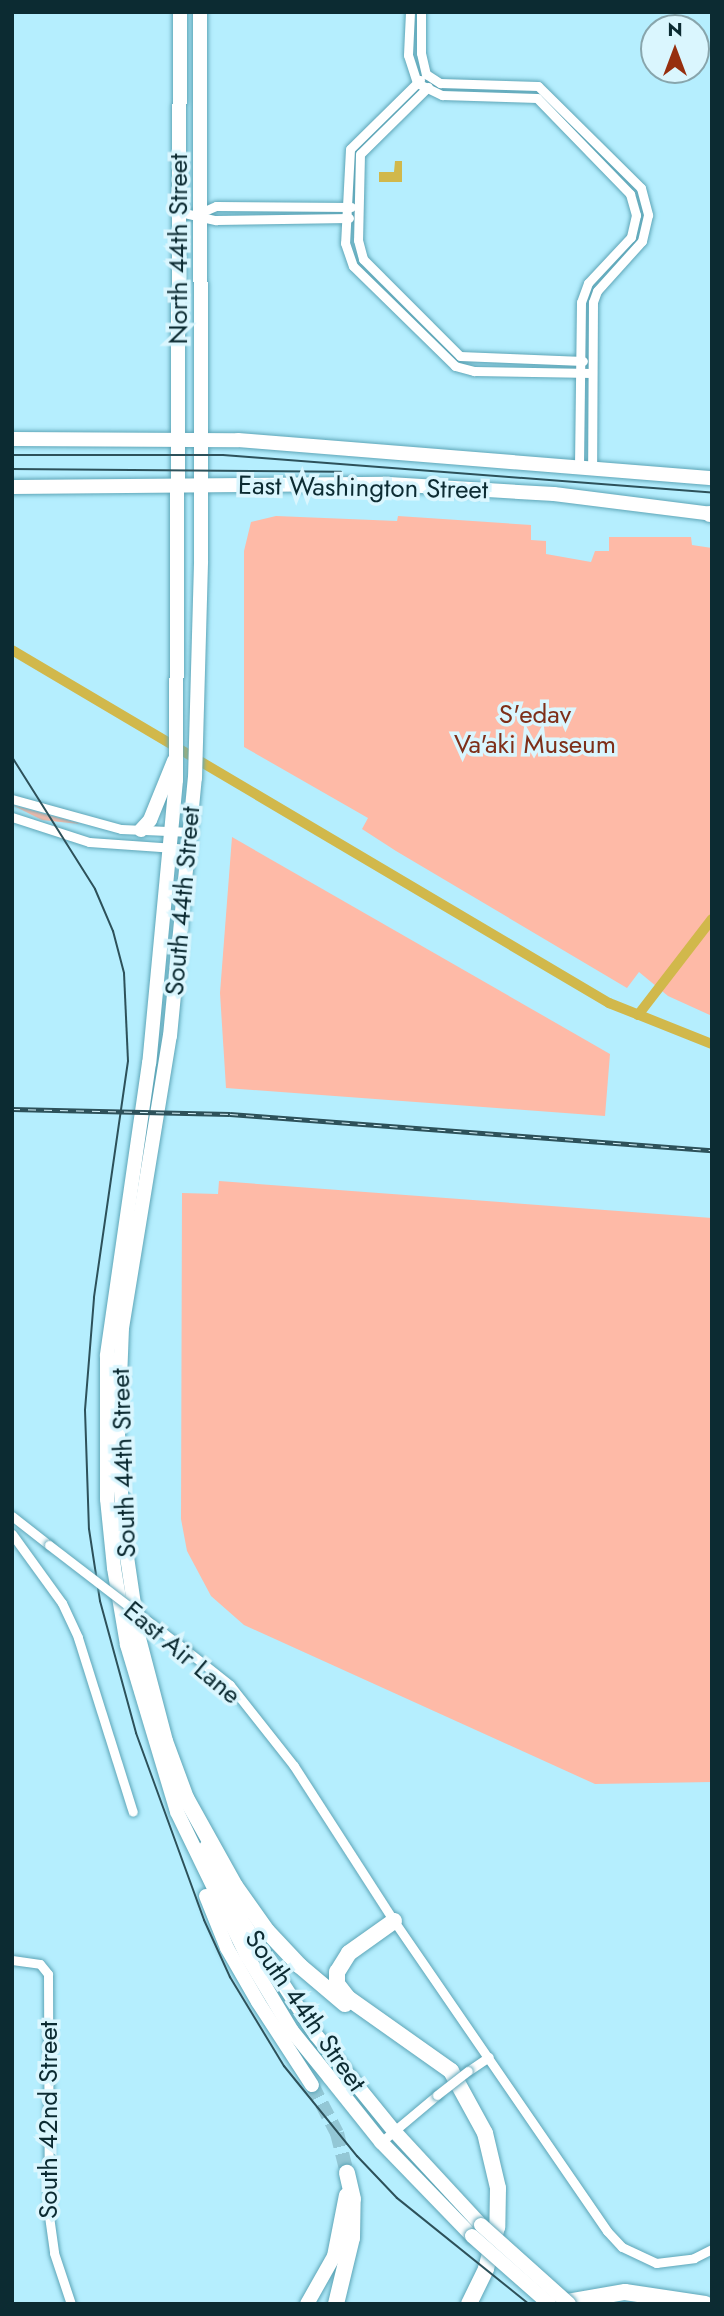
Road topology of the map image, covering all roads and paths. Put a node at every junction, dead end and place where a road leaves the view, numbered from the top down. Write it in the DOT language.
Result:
graph roads {
  1 [pos="180,12"];
  2 [pos="200,12"];
  3 [pos="410,12"];
  4 [pos="421,12"];
  5 [pos="426,74"];
  6 [pos="434,80"];
  7 [pos="417,83"];
  8 [pos="426,89"];
  9 [pos="346,206"];
  10 [pos="357,206"];
  11 [pos="180,212"];
  12 [pos="200,213"];
  13 [pos="346,218"];
  14 [pos="358,218"];
  15 [pos="579,361"];
  16 [pos="591,361"];
  17 [pos="579,373"];
  18 [pos="592,373"];
  19 [pos="12,439"];
  20 [pos="200,439"];
  21 [pos="178,440"];
  22 [pos="585,469"];
  23 [pos="712,478"];
  24 [pos="200,485"];
  25 [pos="178,486"];
  26 [pos="12,487"];
  27 [pos="711,514"];
  28 [pos="174,761"];
  29 [pos="12,799"];
  30 [pos="12,817"];
  31 [pos="141,830"];
  32 [pos="173,831"];
  33 [pos="191,832"];
  34 [pos="172,849"];
  35 [pos="189,849"];
  36 [pos="12,1516"];
  37 [pos="12,1534"];
  38 [pos="186,1798"];
  39 [pos="133,1812"];
  40 [pos="177,1812"];
  41 [pos="394,1921"];
  42 [pos="12,1959"];
  43 [pos="489,2057"];
  44 [pos="312,2085"];
  45 [pos="467,2100"];
  46 [pos="394,2131"];
  47 [pos="381,2142"];
  48 [pos="347,2173"];
  49 [pos="477,2230"];
  50 [pos="712,2249"];
  51 [pos="702,2303"];
  52 [pos="71,2304"];
  53 [pos="307,2304"];
  54 [pos="336,2304"];
  55 [pos="469,2304"];
  56 [pos="549,2304"];
  57 [pos="556,2304"];
  58 [pos="569,2304"];
  1 -- 11 [label="main road, North 44th Street"];
  2 -- 12 [label="main road, North 44th Street"];
  3 -- 7 [label="street"];
  4 -- 5 [label="street"];
  5 -- 6 [label="street"];
  5 -- 7 [label="street"];
  6 -- 8 [label="street"];
  6 -- 16 [label="street"];
  7 -- 8 [label="street"];
  7 -- 9 [label="street"];
  8 -- 10 [label="street"];
  8 -- 15 [label="street"];
  9 -- 10 [label="street"];
  9 -- 12 [label="street"];
  9 -- 13 [label="street"];
  10 -- 14 [label="street"];
  11 -- 12 [label="street"];
  11 -- 21 [label="main road, North 44th Street"];
  12 -- 13 [label="street"];
  12 -- 20 [label="main road, North 44th Street"];
  13 -- 14 [label="street"];
  13 -- 17 [label="street"];
  14 -- 15 [label="street"];
  15 -- 16 [label="street"];
  15 -- 17 [label="street"];
  16 -- 18 [label="street"];
  17 -- 18 [label="street"];
  17 -- 22 [label="street"];
  18 -- 22 [label="street"];
  19 -- 21 [label="main road, East Washington Street"];
  20 -- 21 [label="main road, East Washington Street"];
  20 -- 22 [label="main road, East Washington Street"];
  20 -- 24 [label="main road, North 44th Street"];
  21 -- 25 [label="main road, North 44th Street"];
  22 -- 23 [label="main road, East Washington Street"];
  24 -- 25 [label="main road, East Washington Street"];
  24 -- 27 [label="main road, East Washington Street"];
  24 -- 33 [label="main road, South 44th Street"];
  25 -- 26 [label="main road, East Washington Street"];
  25 -- 28 [label="main road, South 44th Street"];
  28 -- 31 [label="main road"];
  28 -- 32 [label="main road, South 44th Street"];
  29 -- 31 [label="street"];
  30 -- 34 [label="street"];
  31 -- 32 [label="street"];
  32 -- 33 [label="street"];
  32 -- 34 [label="main road, South 44th Street"];
  33 -- 35 [label="main road, South 44th Street"];
  34 -- 35 [label="street"];
  34 -- 40 [label="main road, South 44th Street"];
  35 -- 38 [label="main road, South 44th Street"];
  36 -- 41 [label="street, East Air Lane, bridge"];
  37 -- 39 [label="street"];
  38 -- 45 [label="highway"];
  38 -- 46 [label="main road, South 44th Street"];
  40 -- 44 [label="main road"];
  40 -- 47 [label="main road, South 44th Street"];
  41 -- 43 [label="street, East Air Lane"];
  41 -- 45 [label="highway"];
  42 -- 52 [label="street, South 42nd Street"];
  43 -- 46 [label="street, bridge"];
  43 -- 50 [label="street, East Air Lane"];
  45 -- 55 [label="highway"];
  46 -- 47 [label="street"];
  46 -- 49 [label="main road, South 44th Street"];
  47 -- 49 [label="main road, South 44th Street"];
  48 -- 53 [label="main road"];
  48 -- 54 [label="highway"];
  49 -- 56 [label="main road, South 44th Street, bridge"];
  49 -- 58 [label="main road, South 44th Street, bridge"];
  51 -- 57 [label="highway"];
}
